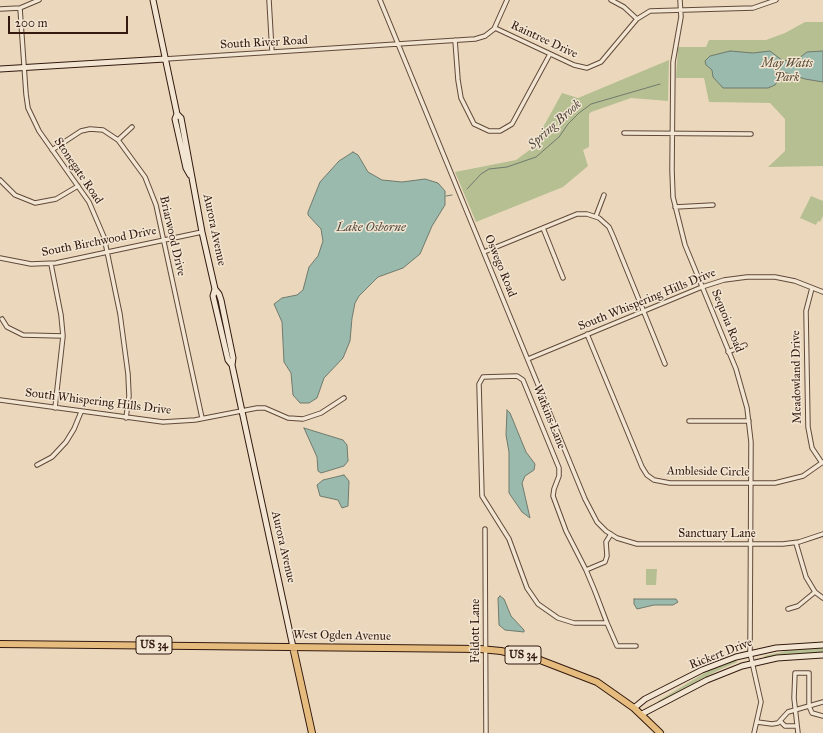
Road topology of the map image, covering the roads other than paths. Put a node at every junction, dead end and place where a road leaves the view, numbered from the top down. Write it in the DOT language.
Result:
graph roads {
  1 [pos="39,0"];
  2 [pos="153,0"];
  3 [pos="269,0"];
  4 [pos="380,0"];
  5 [pos="507,0"];
  6 [pos="611,0"];
  7 [pos="680,0"];
  8 [pos="776,0"];
  9 [pos="20,8"];
  10 [pos="0,9"];
  11 [pos="681,10"];
  12 [pos="636,19"];
  13 [pos="495,28"];
  14 [pos="456,40"];
  15 [pos="398,44"];
  16 [pos="272,52"];
  17 [pos="550,54"];
  18 [pos="165,59"];
  19 [pos="24,68"];
  20 [pos="0,70"];
  21 [pos="132,127"];
  22 [pos="624,133"];
  23 [pos="672,134"];
  24 [pos="751,134"];
  25 [pos="118,140"];
  26 [pos="52,150"];
  27 [pos="0,180"];
  28 [pos="78,186"];
  29 [pos="604,195"];
  30 [pos="713,205"];
  31 [pos="675,206"];
  32 [pos="596,216"];
  33 [pos="543,228"];
  34 [pos="202,232"];
  35 [pos="164,240"];
  36 [pos="107,252"];
  37 [pos="484,252"];
  38 [pos="0,258"];
  39 [pos="51,264"];
  40 [pos="563,278"];
  41 [pos="702,287"];
  42 [pos="812,288"];
  43 [pos="823,292"];
  44 [pos="644,312"];
  45 [pos="2,319"];
  46 [pos="587,334"];
  47 [pos="63,336"];
  48 [pos="745,345"];
  49 [pos="728,352"];
  50 [pos="528,359"];
  51 [pos="665,364"];
  52 [pos="344,398"];
  53 [pos="0,400"];
  54 [pos="55,408"];
  55 [pos="241,410"];
  56 [pos="81,412"];
  57 [pos="126,418"];
  58 [pos="202,418"];
  59 [pos="689,421"];
  60 [pos="749,422"];
  61 [pos="822,463"];
  62 [pos="37,466"];
  63 [pos="751,483"];
  64 [pos="485,529"];
  65 [pos="611,534"];
  66 [pos="823,534"];
  67 [pos="796,543"];
  68 [pos="750,544"];
  69 [pos="586,570"];
  70 [pos="815,592"];
  71 [pos="823,598"];
  72 [pos="788,609"];
  73 [pos="607,623"];
  74 [pos="0,644"];
  75 [pos="823,645"];
  76 [pos="636,646"];
  77 [pos="293,647"];
  78 [pos="486,649"];
  79 [pos="750,653"];
  80 [pos="823,654"];
  81 [pos="752,663"];
  82 [pos="823,702"];
  83 [pos="809,706"];
  84 [pos="634,708"];
  85 [pos="796,709"];
  86 [pos="642,714"];
  87 [pos="823,716"];
  88 [pos="780,720"];
  89 [pos="757,722"];
  90 [pos="797,726"];
  91 [pos="312,733"];
  92 [pos="486,733"];
  93 [pos="660,733"];
  94 [pos="754,733"];
  95 [pos="798,733"];
  1 -- 9 [label="street"];
  2 -- 18 [label="main road, Aurora Avenue"];
  3 -- 16 [label="street"];
  4 -- 15 [label="street, Oswego Road"];
  5 -- 13 [label="street"];
  6 -- 12 [label="street"];
  7 -- 11 [label="street, Sequoia Road"];
  8 -- 11 [label="street, Raintree Drive"];
  9 -- 10 [label="street"];
  9 -- 19 [label="street, Stonegate Road"];
  11 -- 12 [label="street, Raintree Drive"];
  11 -- 23 [label="street, Sequoia Road"];
  12 -- 17 [label="street, Raintree Drive"];
  13 -- 14 [label="street, South River Road"];
  13 -- 17 [label="street, Raintree Drive"];
  14 -- 15 [label="street, South River Road"];
  14 -- 17 [label="street"];
  15 -- 16 [label="street, South River Road"];
  15 -- 37 [label="street, Oswego Road"];
  16 -- 18 [label="street, South River Road"];
  18 -- 19 [label="main road, South River Road"];
  18 -- 34 [label="main road, Aurora Avenue"];
  19 -- 20 [label="main road, South River Road"];
  19 -- 26 [label="street, Stonegate Road"];
  21 -- 25 [label="street"];
  22 -- 23 [label="street"];
  23 -- 24 [label="street"];
  23 -- 31 [label="street, Sequoia Road"];
  25 -- 26 [label="street, Briarwood Drive"];
  25 -- 35 [label="street, Briarwood Drive"];
  26 -- 28 [label="street, Stonegate Road"];
  27 -- 28 [label="street"];
  28 -- 36 [label="street, Stonegate Road"];
  29 -- 32 [label="street"];
  30 -- 31 [label="street"];
  31 -- 41 [label="street, Sequoia Road"];
  32 -- 33 [label="street"];
  32 -- 44 [label="street"];
  33 -- 37 [label="street"];
  33 -- 40 [label="street"];
  34 -- 35 [label="street, South Birchwood Drive"];
  34 -- 55 [label="main road, Aurora Avenue"];
  35 -- 36 [label="street, South Birchwood Drive"];
  35 -- 58 [label="street, Briarwood Drive"];
  36 -- 39 [label="street, South Birchwood Drive"];
  36 -- 57 [label="street, Stonegate Road"];
  37 -- 50 [label="street, Oswego Road"];
  38 -- 39 [label="street, South Birchwood Drive"];
  39 -- 47 [label="street"];
  41 -- 42 [label="street, South Whispering Hills Drive"];
  41 -- 44 [label="street, South Whispering Hills Drive"];
  41 -- 49 [label="street, Sequoia Road"];
  42 -- 43 [label="street, South Whispering Hills Drive"];
  42 -- 61 [label="street, Meadowland Drive"];
  44 -- 46 [label="street, South Whispering Hills Drive"];
  44 -- 51 [label="street"];
  45 -- 47 [label="street"];
  46 -- 50 [label="street, South Whispering Hills Drive"];
  46 -- 63 [label="street, Ambleside Circle"];
  47 -- 54 [label="street"];
  48 -- 49 [label="street"];
  49 -- 60 [label="street, Sequoia Road"];
  50 -- 65 [label="street, Oswego Road"];
  52 -- 55 [label="street, South Whispering Hills Drive"];
  53 -- 54 [label="street, South Whispering Hills Drive"];
  54 -- 56 [label="street, South Whispering Hills Drive"];
  55 -- 58 [label="street, South Whispering Hills Drive"];
  55 -- 77 [label="main road, Aurora Avenue"];
  56 -- 57 [label="street, South Whispering Hills Drive"];
  56 -- 62 [label="street"];
  57 -- 58 [label="street, South Whispering Hills Drive"];
  59 -- 60 [label="street"];
  60 -- 63 [label="street, Sequoia Road"];
  61 -- 63 [label="street, Ambleside Circle"];
  63 -- 68 [label="street, Sequoia Road"];
  64 -- 78 [label="street, Feldott Lane"];
  65 -- 68 [label="street, Sanctuary Lane"];
  65 -- 69 [label="street"];
  66 -- 67 [label="street, Sanctuary Lane"];
  67 -- 68 [label="street, Sanctuary Lane"];
  67 -- 70 [label="street"];
  68 -- 79 [label="street, Sequoia Road"];
  69 -- 73 [label="street, Watkins Lane"];
  69 -- 73 [label="street, Watkins Lane"];
  70 -- 71 [label="street"];
  70 -- 72 [label="street"];
  73 -- 76 [label="street, Watkins Lane"];
  74 -- 77 [label="main road, West Ogden Avenue / US 34"];
  75 -- 79 [label="main road, Rickert Drive"];
  77 -- 78 [label="main road, West Ogden Avenue / US 34"];
  77 -- 91 [label="main road, Aurora Avenue"];
  78 -- 84 [label="main road, West Ogden Avenue / US 34"];
  78 -- 92 [label="street, Feldott Lane"];
  79 -- 81 [label="street, Sequoia Road"];
  79 -- 84 [label="main road, Rickert Drive"];
  80 -- 81 [label="main road, Rickert Drive"];
  81 -- 86 [label="main road, Rickert Drive"];
  81 -- 89 [label="street, Sequoia Road"];
  82 -- 83 [label="street"];
  83 -- 85 [label="street"];
  83 -- 85 [label="street"];
  83 -- 87 [label="street"];
  84 -- 86 [label="main road, West Ogden Avenue / US 34"];
  85 -- 88 [label="street"];
  85 -- 90 [label="street"];
  86 -- 93 [label="main road, West Ogden Avenue / US 34"];
  88 -- 89 [label="street"];
  88 -- 90 [label="street"];
  89 -- 94 [label="street, Sequoia Road"];
  90 -- 95 [label="street"];
}
